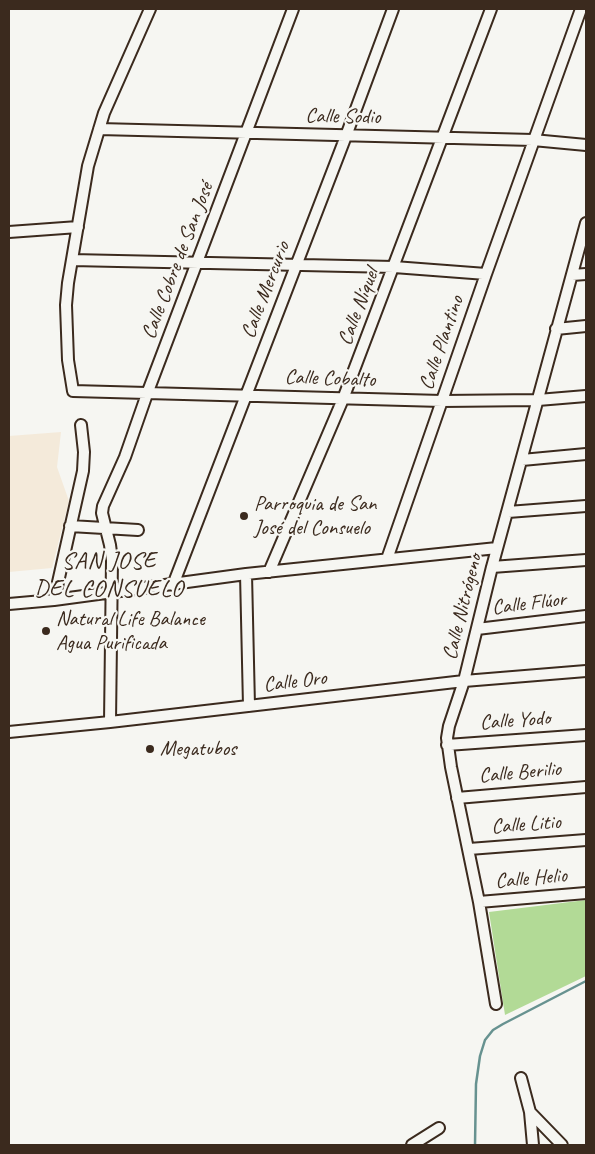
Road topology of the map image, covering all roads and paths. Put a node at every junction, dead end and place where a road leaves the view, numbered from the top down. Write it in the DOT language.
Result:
graph roads {
  1 [pos="150,9"];
  2 [pos="294,9"];
  3 [pos="393,9"];
  4 [pos="491,9"];
  5 [pos="581,9"];
  6 [pos="99,129"];
  7 [pos="246,133"];
  8 [pos="346,136"];
  9 [pos="443,137"];
  10 [pos="533,140"];
  11 [pos="586,145"];
  12 [pos="586,223"];
  13 [pos="78,227"];
  14 [pos="9,232"];
  15 [pos="72,260"];
  16 [pos="197,264"];
  17 [pos="296,266"];
  18 [pos="394,267"];
  19 [pos="486,274"];
  20 [pos="586,274"];
  21 [pos="572,275"];
  22 [pos="586,326"];
  23 [pos="556,329"];
  24 [pos="147,394"];
  25 [pos="245,395"];
  26 [pos="586,396"];
  27 [pos="344,399"];
  28 [pos="538,400"];
  29 [pos="442,401"];
  30 [pos="81,425"];
  31 [pos="586,454"];
  32 [pos="522,460"];
  33 [pos="586,506"];
  34 [pos="508,512"];
  35 [pos="70,526"];
  36 [pos="106,528"];
  37 [pos="138,530"];
  38 [pos="497,548"];
  39 [pos="387,559"];
  40 [pos="586,560"];
  41 [pos="492,567"];
  42 [pos="269,572"];
  43 [pos="246,574"];
  44 [pos="173,585"];
  45 [pos="112,592"];
  46 [pos="54,600"];
  47 [pos="9,604"];
  48 [pos="586,616"];
  49 [pos="477,629"];
  50 [pos="586,671"];
  51 [pos="464,681"];
  52 [pos="249,706"];
  53 [pos="110,722"];
  54 [pos="9,732"];
  55 [pos="586,735"];
  56 [pos="447,745"];
  57 [pos="586,786"];
  58 [pos="457,798"];
  59 [pos="586,840"];
  60 [pos="469,849"];
  61 [pos="586,893"];
  62 [pos="479,902"];
  63 [pos="496,1004"];
  64 [pos="521,1078"];
  65 [pos="530,1112"];
  66 [pos="439,1128"];
  67 [pos="417,1143"];
  68 [pos="533,1145"];
  69 [pos="562,1145"];
  1 -- 6 [label="street"];
  2 -- 7 [label="street, Calle Cobre de San José"];
  3 -- 8 [label="street, Calle Mercurio"];
  4 -- 9 [label="street, Calle Níquel"];
  5 -- 10 [label="street, Calle Plantino"];
  6 -- 7 [label="street, Calle Sodio"];
  6 -- 13 [label="street"];
  7 -- 8 [label="street, Calle Sodio"];
  7 -- 16 [label="street, Calle Cobre de San José"];
  8 -- 9 [label="street, Calle Sodio"];
  8 -- 17 [label="street, Calle Mercurio"];
  9 -- 10 [label="street, Calle Sodio"];
  9 -- 18 [label="street, Calle Níquel"];
  10 -- 11 [label="street, Calle Sodio"];
  10 -- 19 [label="street, Calle Plantino"];
  12 -- 21 [label="street, Calle Nitrógeno"];
  13 -- 14 [label="street"];
  13 -- 15 [label="street"];
  15 -- 16 [label="street"];
  15 -- 24 [label="street, Calle Cobalto"];
  16 -- 17 [label="street"];
  16 -- 24 [label="street, Calle Cobre de San José"];
  17 -- 18 [label="street"];
  17 -- 25 [label="street, Calle Mercurio"];
  18 -- 19 [label="street"];
  18 -- 27 [label="street, Calle Níquel"];
  19 -- 29 [label="street, Calle Plantino"];
  20 -- 21 [label="street"];
  21 -- 23 [label="street, Calle Nitrógeno"];
  22 -- 23 [label="street"];
  23 -- 28 [label="street, Calle Nitrógeno"];
  24 -- 25 [label="street, Calle Cobalto"];
  24 -- 36 [label="street, Calle Cobre de San José"];
  25 -- 27 [label="street, Calle Cobalto"];
  25 -- 44 [label="street, Calle Mercurio"];
  26 -- 28 [label="street, Calle Cobalto"];
  27 -- 29 [label="street, Calle Cobalto"];
  27 -- 42 [label="street, Calle Níquel"];
  28 -- 29 [label="street, Calle Cobalto"];
  28 -- 32 [label="street, Calle Nitrógeno"];
  29 -- 39 [label="street, Calle Plantino"];
  30 -- 35 [label="street"];
  31 -- 32 [label="street"];
  32 -- 34 [label="street, Calle Nitrógeno"];
  33 -- 34 [label="street"];
  34 -- 38 [label="street, Calle Nitrógeno"];
  35 -- 36 [label="street"];
  35 -- 46 [label="street"];
  36 -- 37 [label="street"];
  36 -- 45 [label="street, Calle Cobre de San José"];
  38 -- 39 [label="street"];
  38 -- 41 [label="street, Calle Nitrógeno"];
  39 -- 42 [label="street"];
  40 -- 41 [label="street"];
  41 -- 49 [label="street, Calle Nitrógeno"];
  42 -- 43 [label="street"];
  43 -- 44 [label="street"];
  43 -- 52 [label="street"];
  44 -- 45 [label="street"];
  45 -- 46 [label="street"];
  45 -- 53 [label="street, Calle Cobre de San José"];
  46 -- 47 [label="street"];
  48 -- 49 [label="street, Calle Flúor"];
  49 -- 51 [label="street, Calle Nitrógeno"];
  50 -- 51 [label="street, Calle Oro"];
  51 -- 52 [label="street, Calle Oro"];
  51 -- 56 [label="street, Calle Nitrógeno"];
  52 -- 53 [label="street, Calle Oro"];
  53 -- 54 [label="street, Calle Oro"];
  55 -- 56 [label="street, Calle Yodo"];
  56 -- 58 [label="street, Calle Nitrógeno"];
  57 -- 58 [label="street, Calle Berilio"];
  58 -- 60 [label="street, Calle Nitrógeno"];
  59 -- 60 [label="street, Calle Litio"];
  60 -- 62 [label="street, Calle Nitrógeno"];
  61 -- 62 [label="street, Calle Helio"];
  62 -- 63 [label="street, Calle Nitrógeno"];
  64 -- 65 [label="street"];
  65 -- 68 [label="street"];
  65 -- 69 [label="street"];
  66 -- 67 [label="street"];
}
